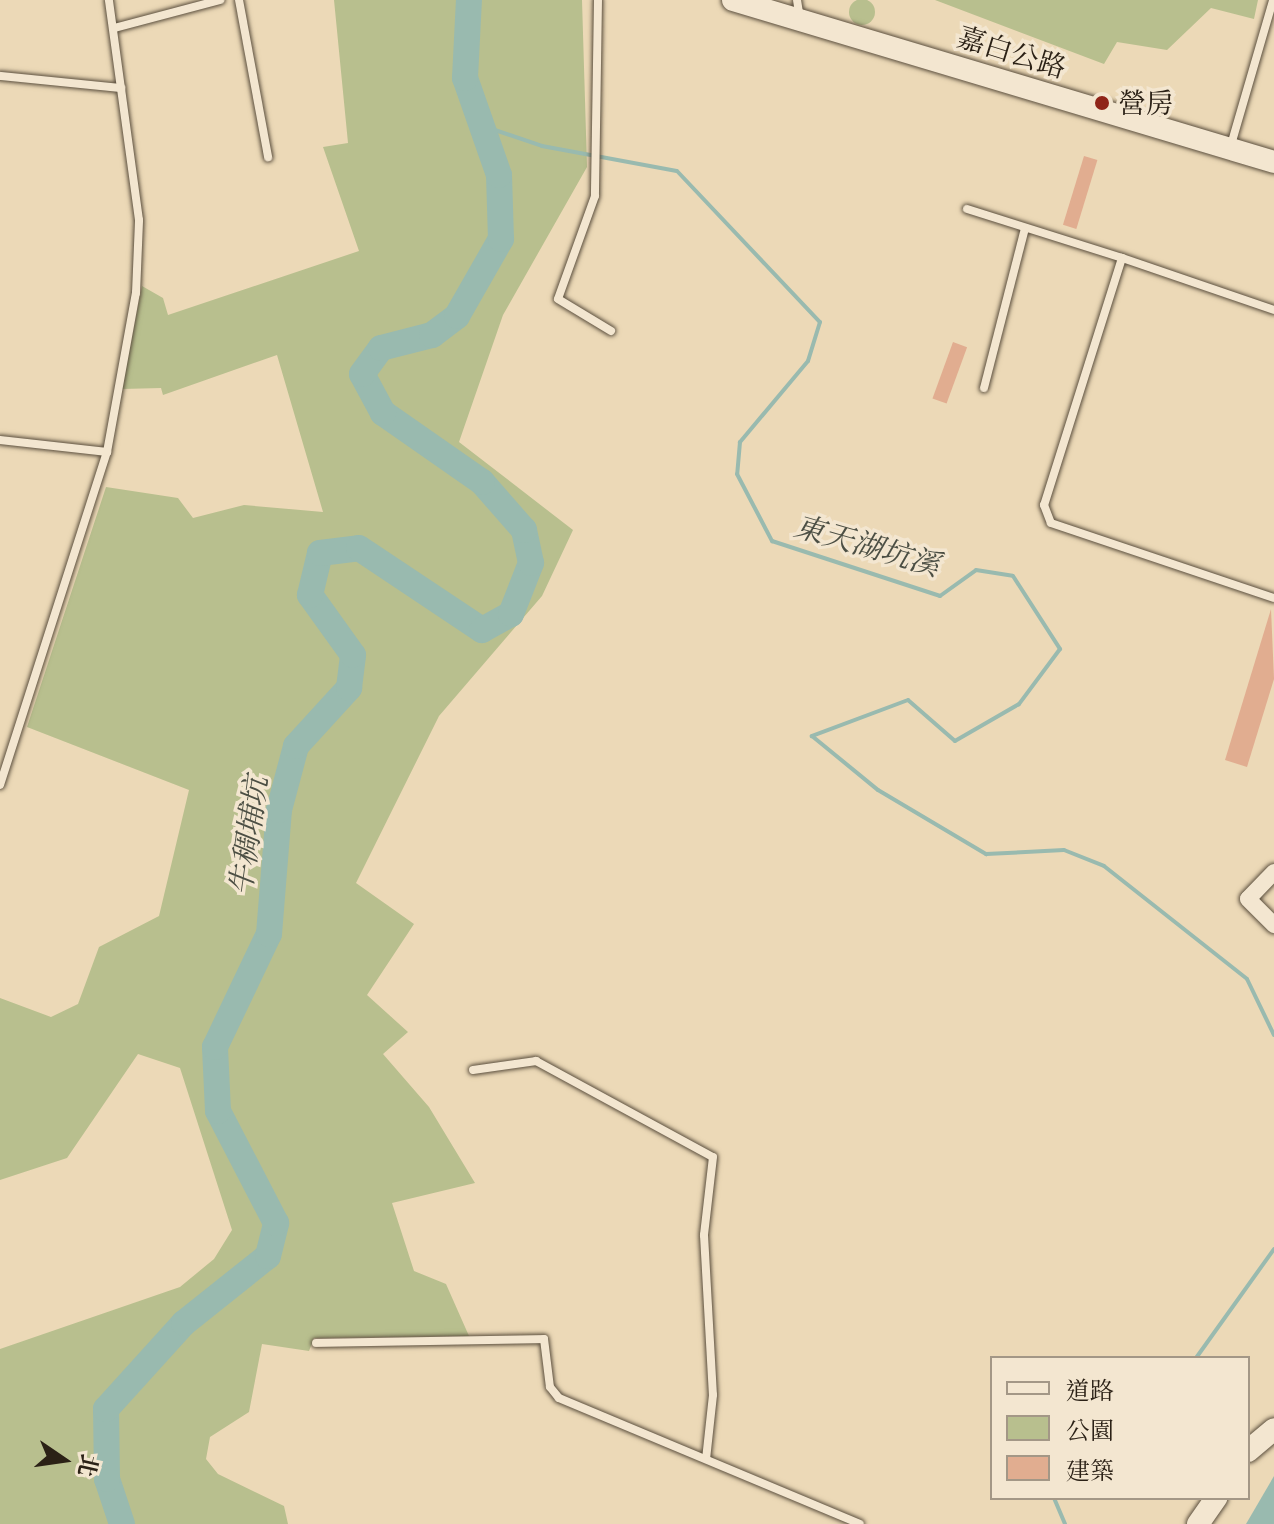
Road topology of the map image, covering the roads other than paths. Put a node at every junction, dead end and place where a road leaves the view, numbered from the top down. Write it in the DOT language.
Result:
graph roads {
  1 [pos="109,0"];
  2 [pos="220,0"];
  3 [pos="239,0"];
  4 [pos="598,0"];
  5 [pos="733,0"];
  6 [pos="1273,0"];
  7 [pos="798,10"];
  8 [pos="114,28"];
  9 [pos="0,76"];
  10 [pos="121,88"];
  11 [pos="1230,149"];
  12 [pos="268,157"];
  13 [pos="1274,162"];
  14 [pos="967,209"];
  15 [pos="1025,228"];
  16 [pos="1122,258"];
  17 [pos="1274,310"];
  18 [pos="611,331"];
  19 [pos="984,388"];
  20 [pos="0,440"];
  21 [pos="107,452"];
  22 [pos="1274,598"];
  23 [pos="0,785"];
  24 [pos="1274,872"];
  25 [pos="1274,925"];
  26 [pos="473,1070"];
  27 [pos="316,1343"];
  28 [pos="1274,1429"];
  29 [pos="1250,1449"];
  30 [pos="706,1459"];
  31 [pos="1215,1500"];
  32 [pos="860,1524"];
  33 [pos="1198,1524"];
  1 -- 8 [label="lane"];
  2 -- 8 [label="lane"];
  3 -- 12 [label="lane"];
  4 -- 18 [label="lane"];
  5 -- 7 [label="main road, 嘉白公路"];
  6 -- 11 [label="lane"];
  7 -- 11 [label="main road, 嘉白公路"];
  8 -- 10 [label="lane"];
  9 -- 10 [label="lane"];
  10 -- 21 [label="lane"];
  11 -- 13 [label="main road, 嘉白公路"];
  14 -- 15 [label="lane"];
  15 -- 16 [label="lane"];
  15 -- 19 [label="lane"];
  16 -- 17 [label="lane"];
  16 -- 22 [label="lane"];
  20 -- 21 [label="lane"];
  21 -- 23 [label="lane"];
  24 -- 25 [label="street"];
  26 -- 30 [label="lane"];
  27 -- 30 [label="lane"];
  28 -- 29 [label="main road"];
  30 -- 32 [label="lane"];
  31 -- 33 [label="main road"];
}
